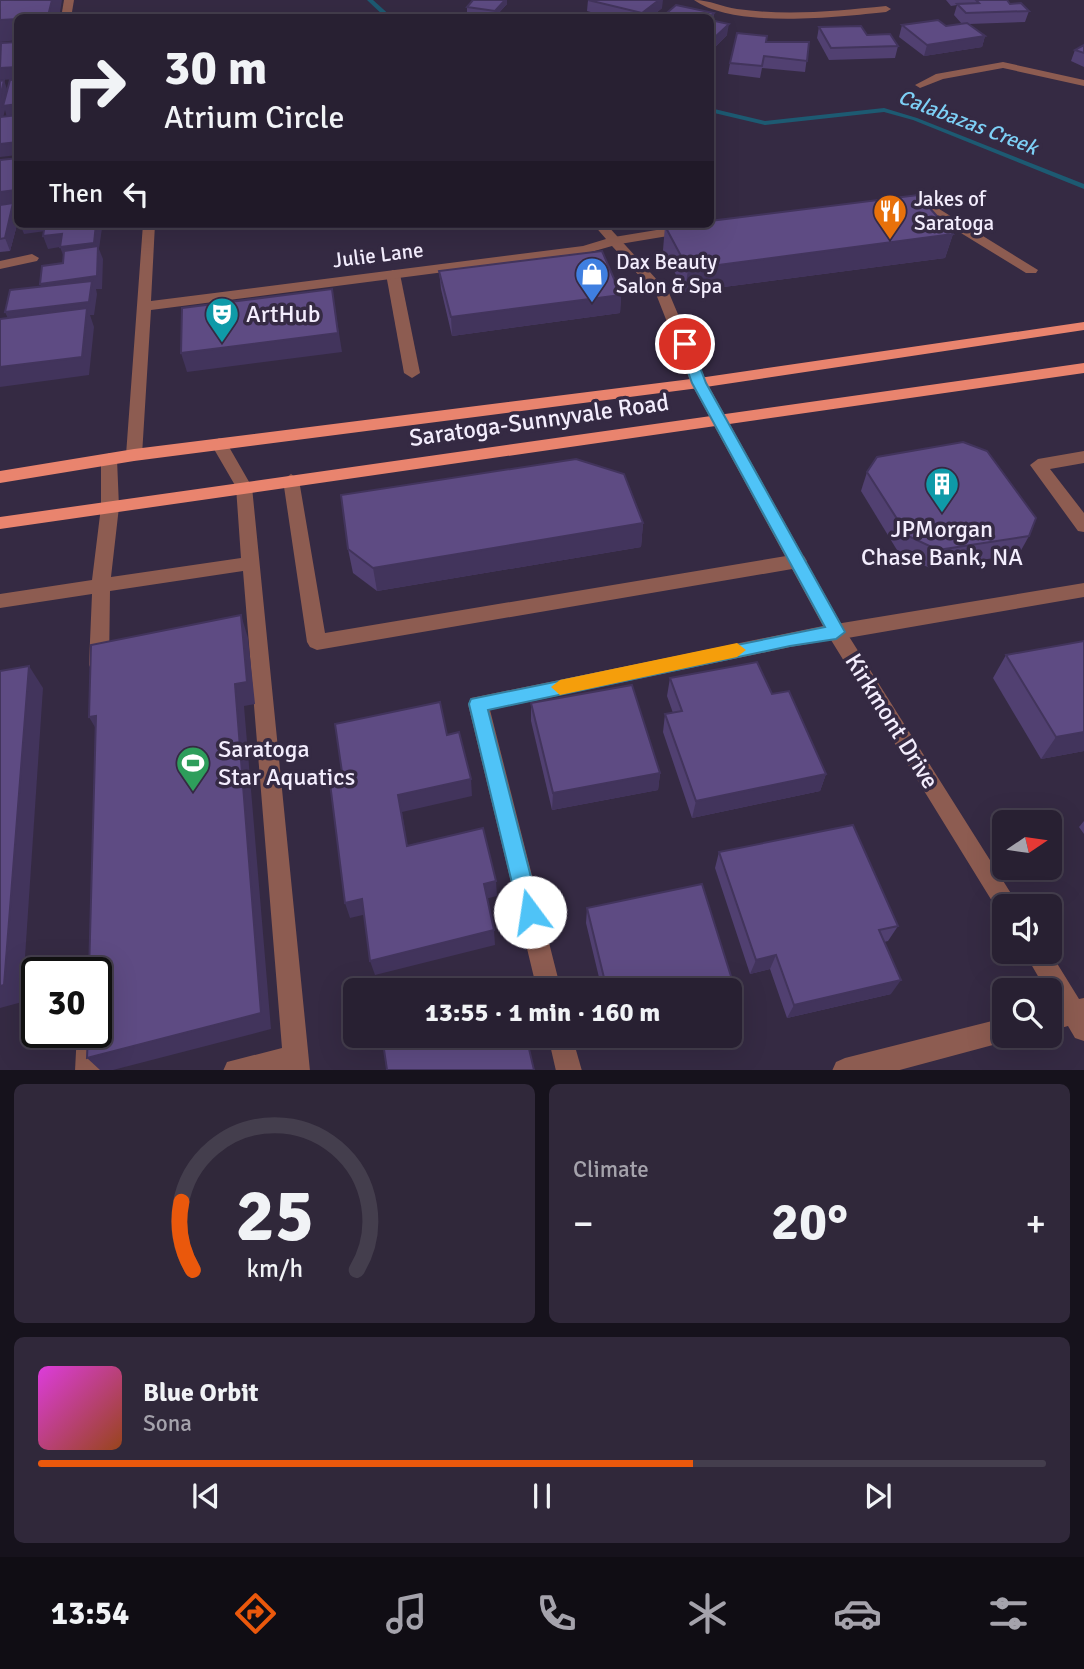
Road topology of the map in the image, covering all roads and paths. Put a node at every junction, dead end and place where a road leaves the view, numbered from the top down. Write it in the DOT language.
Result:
graph roads {
  1 [pos="699,0"];
  2 [pos="886,9"];
  3 [pos="1084,83"];
  4 [pos="920,85"];
  5 [pos="891,205"];
  6 [pos="149,228"];
  7 [pos="603,228"];
  8 [pos="700,228"];
  9 [pos="614,241"];
  10 [pos="32,258"];
  11 [pos="0,265"];
  12 [pos="1031,270"];
  13 [pos="393,274"];
  14 [pos="145,306"];
  15 [pos="1084,326"];
  16 [pos="1084,368"];
  17 [pos="412,373"];
  18 [pos="699,383"];
  19 [pos="722,420"];
  20 [pos="219,444"];
  21 [pos="134,455"];
  22 [pos="1084,457"];
  23 [pos="109,459"];
  24 [pos="0,477"];
  25 [pos="291,480"];
  26 [pos="244,487"];
  27 [pos="110,507"];
  28 [pos="0,523"];
  29 [pos="1084,526"];
  30 [pos="798,561"];
  31 [pos="251,563"];
  32 [pos="101,583"];
  33 [pos="1084,590"];
  34 [pos="0,601"];
  35 [pos="836,632"];
  36 [pos="98,681"];
  37 [pos="1000,894"];
  38 [pos="1044,964"];
  39 [pos="546,978"];
  40 [pos="1081,1017"];
  41 [pos="1062,1018"];
  42 [pos="992,1033"];
  43 [pos="89,1048"];
  44 [pos="563,1048"];
  45 [pos="297,1064"];
  46 [pos="88,1070"];
  47 [pos="236,1070"];
  48 [pos="569,1070"];
  49 [pos="845,1070"];
  1 -- 2 [label="street"];
  3 -- 4 [label="street"];
  5 -- 12 [label="street"];
  6 -- 14 [label="street"];
  7 -- 9 [label="street, Kirkmont Drive"];
  8 -- 9 [label="street, Julie Lane"];
  9 -- 13 [label="street, Julie Lane"];
  9 -- 18 [label="street, Kirkmont Drive"];
  10 -- 11 [label="street"];
  13 -- 14 [label="street, Julie Lane"];
  13 -- 17 [label="street"];
  14 -- 21 [label="street"];
  15 -- 18 [label="main road, Saratoga-Sunnyvale Road"];
  16 -- 19 [label="main road, Saratoga-Sunnyvale Road"];
  18 -- 19 [label="street, Kirkmont Drive"];
  18 -- 20 [label="main road, Saratoga-Sunnyvale Road"];
  19 -- 25 [label="main road, Saratoga-Sunnyvale Road"];
  19 -- 30 [label="street, Kirkmont Drive"];
  20 -- 21 [label="main road, Saratoga-Sunnyvale Road"];
  20 -- 26 [label="street"];
  21 -- 23 [label="main road, Saratoga-Sunnyvale Road"];
  22 -- 29 [label="street"];
  23 -- 24 [label="main road, Saratoga-Sunnyvale Road"];
  23 -- 27 [label="street"];
  25 -- 26 [label="main road, Saratoga-Sunnyvale Road"];
  25 -- 30 [label="street"];
  26 -- 27 [label="main road, Saratoga-Sunnyvale Road"];
  26 -- 31 [label="street"];
  27 -- 28 [label="main road, Saratoga-Sunnyvale Road"];
  27 -- 32 [label="street"];
  30 -- 35 [label="street, Kirkmont Drive"];
  31 -- 32 [label="street"];
  31 -- 45 [label="street"];
  32 -- 34 [label="street"];
  32 -- 36 [label="street"];
  33 -- 35 [label="street"];
  35 -- 37 [label="street, Kirkmont Drive"];
  35 -- 39 [label="street"];
  38 -- 40 [label="street"];
  40 -- 41 [label="street"];
  42 -- 49 [label="street"];
  43 -- 46 [label="street"];
  44 -- 48 [label="street"];
  45 -- 47 [label="street"];
}
